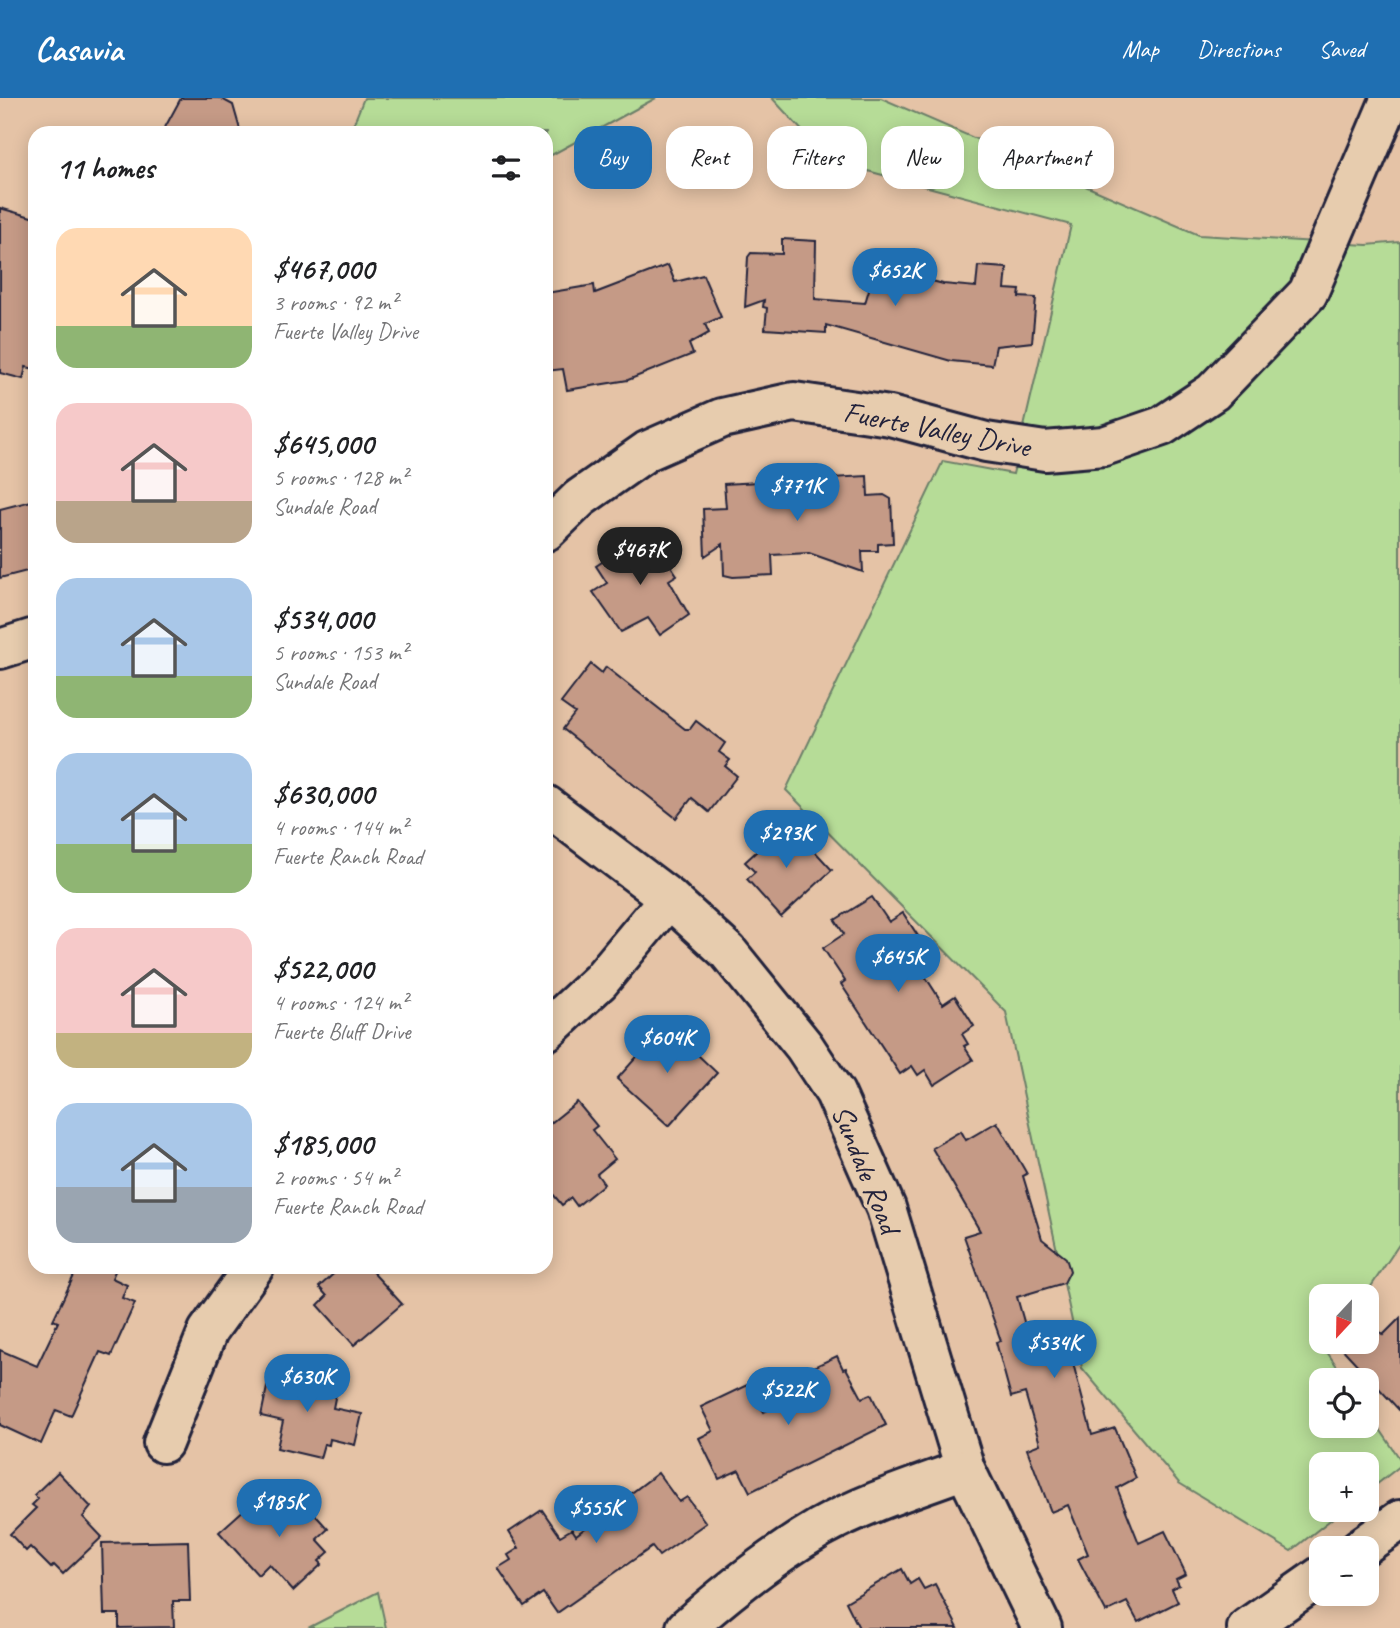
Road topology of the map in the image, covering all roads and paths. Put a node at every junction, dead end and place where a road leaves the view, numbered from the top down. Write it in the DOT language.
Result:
graph roads {
  1 [pos="1391,98"];
  2 [pos="553,524"];
  3 [pos="28,640"];
  4 [pos="0,649"];
  5 [pos="553,810"];
  6 [pos="669,898"];
  7 [pos="553,1025"];
  8 [pos="249,1274"];
  9 [pos="163,1443"];
  10 [pos="965,1469"];
  11 [pos="1400,1520"];
  12 [pos="1377,1536"];
  13 [pos="1309,1584"];
  14 [pos="685,1628"];
  15 [pos="1042,1628"];
  16 [pos="1247,1628"];
  1 -- 2 [label="street, Fuerte Valley Drive"];
  3 -- 4 [label="street"];
  5 -- 6 [label="street, Sundale Road"];
  6 -- 7 [label="street"];
  6 -- 10 [label="street, Sundale Road"];
  8 -- 9 [label="street"];
  10 -- 14 [label="street"];
  10 -- 15 [label="street, Sundale Road"];
  11 -- 12 [label="street"];
  13 -- 16 [label="street"];
}
